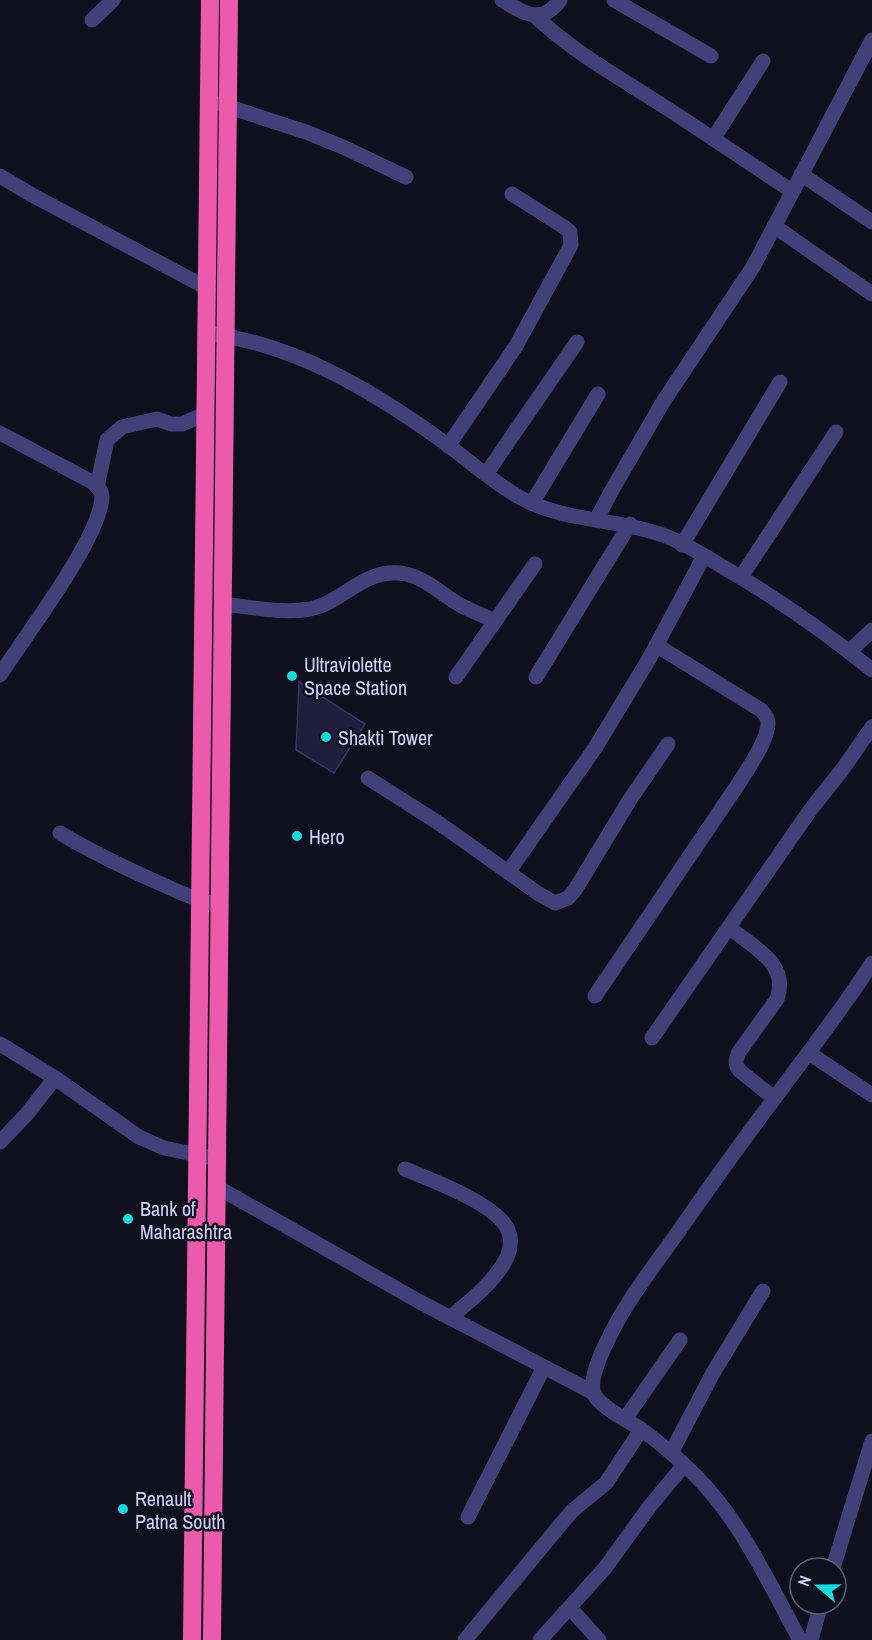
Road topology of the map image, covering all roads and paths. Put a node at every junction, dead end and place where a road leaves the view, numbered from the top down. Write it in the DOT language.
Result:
graph roads {
  1 [pos="113,0"];
  2 [pos="210,0"];
  3 [pos="229,0"];
  4 [pos="502,0"];
  5 [pos="560,0"];
  6 [pos="614,0"];
  7 [pos="535,16"];
  8 [pos="92,20"];
  9 [pos="870,50"];
  10 [pos="711,56"];
  11 [pos="763,61"];
  12 [pos="209,100"];
  13 [pos="227,106"];
  14 [pos="713,139"];
  15 [pos="801,174"];
  16 [pos="0,176"];
  17 [pos="406,177"];
  18 [pos="792,191"];
  19 [pos="512,194"];
  20 [pos="872,222"];
  21 [pos="774,226"];
  22 [pos="207,288"];
  23 [pos="872,294"];
  24 [pos="206,332"];
  25 [pos="226,336"];
  26 [pos="577,342"];
  27 [pos="780,382"];
  28 [pos="597,394"];
  29 [pos="205,414"];
  30 [pos="837,432"];
  31 [pos="0,433"];
  32 [pos="448,446"];
  33 [pos="486,474"];
  34 [pos="97,487"];
  35 [pos="532,503"];
  36 [pos="596,520"];
  37 [pos="630,524"];
  38 [pos="682,544"];
  39 [pos="704,556"];
  40 [pos="535,564"];
  41 [pos="741,577"];
  42 [pos="223,604"];
  43 [pos="495,621"];
  44 [pos="872,630"];
  45 [pos="656,645"];
  46 [pos="849,652"];
  47 [pos="872,670"];
  48 [pos="0,675"];
  49 [pos="456,677"];
  50 [pos="537,677"];
  51 [pos="872,727"];
  52 [pos="668,744"];
  53 [pos="368,778"];
  54 [pos="60,833"];
  55 [pos="509,871"];
  56 [pos="200,901"];
  57 [pos="220,906"];
  58 [pos="730,928"];
  59 [pos="872,963"];
  60 [pos="595,996"];
  61 [pos="652,1038"];
  62 [pos="0,1044"];
  63 [pos="809,1053"];
  64 [pos="55,1078"];
  65 [pos="872,1095"];
  66 [pos="774,1098"];
  67 [pos="0,1142"];
  68 [pos="198,1155"];
  69 [pos="217,1159"];
  70 [pos="405,1169"];
  71 [pos="217,1187"];
  72 [pos="763,1291"];
  73 [pos="450,1318"];
  74 [pos="680,1340"];
  75 [pos="544,1367"];
  76 [pos="594,1394"];
  77 [pos="625,1419"];
  78 [pos="641,1430"];
  79 [pos="872,1442"];
  80 [pos="671,1453"];
  81 [pos="684,1465"];
  82 [pos="468,1517"];
  83 [pos="837,1556"];
  84 [pos="192,1608"];
  85 [pos="213,1608"];
  86 [pos="570,1608"];
  87 [pos="818,1616"];
  88 [pos="192,1640"];
  89 [pos="212,1640"];
  90 [pos="465,1640"];
  91 [pos="540,1640"];
  92 [pos="599,1640"];
  93 [pos="800,1640"];
  94 [pos="811,1640"];
  1 -- 8 [label="street"];
  2 -- 12 [label="highway"];
  3 -- 13 [label="highway"];
  4 -- 7 [label="street"];
  5 -- 7 [label="street"];
  6 -- 10 [label="street"];
  7 -- 14 [label="street"];
  9 -- 15 [label="street"];
  11 -- 14 [label="street"];
  12 -- 13 [label="street"];
  12 -- 22 [label="highway"];
  13 -- 17 [label="street"];
  13 -- 25 [label="highway"];
  14 -- 18 [label="street"];
  15 -- 18 [label="street"];
  15 -- 20 [label="street"];
  16 -- 22 [label="street"];
  18 -- 21 [label="street"];
  19 -- 32 [label="street"];
  21 -- 23 [label="street"];
  21 -- 36 [label="street"];
  22 -- 24 [label="highway"];
  24 -- 25 [label="street"];
  24 -- 29 [label="highway"];
  25 -- 32 [label="street"];
  25 -- 42 [label="highway"];
  26 -- 33 [label="street"];
  27 -- 38 [label="street"];
  28 -- 35 [label="street"];
  29 -- 34 [label="street"];
  29 -- 56 [label="highway"];
  30 -- 41 [label="street"];
  31 -- 34 [label="street"];
  32 -- 33 [label="street"];
  33 -- 35 [label="street"];
  34 -- 48 [label="street"];
  35 -- 36 [label="street"];
  36 -- 37 [label="street"];
  37 -- 38 [label="street"];
  37 -- 50 [label="street"];
  38 -- 39 [label="street"];
  39 -- 41 [label="street"];
  39 -- 45 [label="street"];
  40 -- 43 [label="street"];
  41 -- 46 [label="street"];
  42 -- 43 [label="street"];
  42 -- 57 [label="highway"];
  43 -- 49 [label="street"];
  44 -- 46 [label="street"];
  45 -- 55 [label="street"];
  45 -- 60 [label="street"];
  46 -- 47 [label="street"];
  51 -- 58 [label="street"];
  52 -- 55 [label="street"];
  53 -- 55 [label="street"];
  54 -- 56 [label="street"];
  56 -- 57 [label="street"];
  56 -- 68 [label="highway"];
  57 -- 69 [label="highway"];
  58 -- 61 [label="street"];
  58 -- 66 [label="street"];
  59 -- 63 [label="street"];
  62 -- 64 [label="street"];
  63 -- 65 [label="street"];
  63 -- 66 [label="street"];
  64 -- 67 [label="street"];
  64 -- 68 [label="street"];
  66 -- 76 [label="street"];
  68 -- 69 [label="street"];
  68 -- 84 [label="highway"];
  69 -- 71 [label="highway"];
  70 -- 73 [label="street"];
  71 -- 73 [label="street"];
  71 -- 85 [label="highway"];
  72 -- 80 [label="street"];
  73 -- 75 [label="street"];
  74 -- 77 [label="street"];
  75 -- 76 [label="street"];
  75 -- 82 [label="street"];
  76 -- 77 [label="street"];
  77 -- 78 [label="street"];
  78 -- 80 [label="street"];
  78 -- 90 [label="street"];
  79 -- 83 [label="street"];
  80 -- 81 [label="street"];
  81 -- 86 [label="street"];
  81 -- 93 [label="street"];
  84 -- 85 [label="highway"];
  84 -- 88 [label="highway"];
  85 -- 89 [label="highway"];
  86 -- 91 [label="street"];
  86 -- 92 [label="street"];
  87 -- 94 [label="street"];
}
